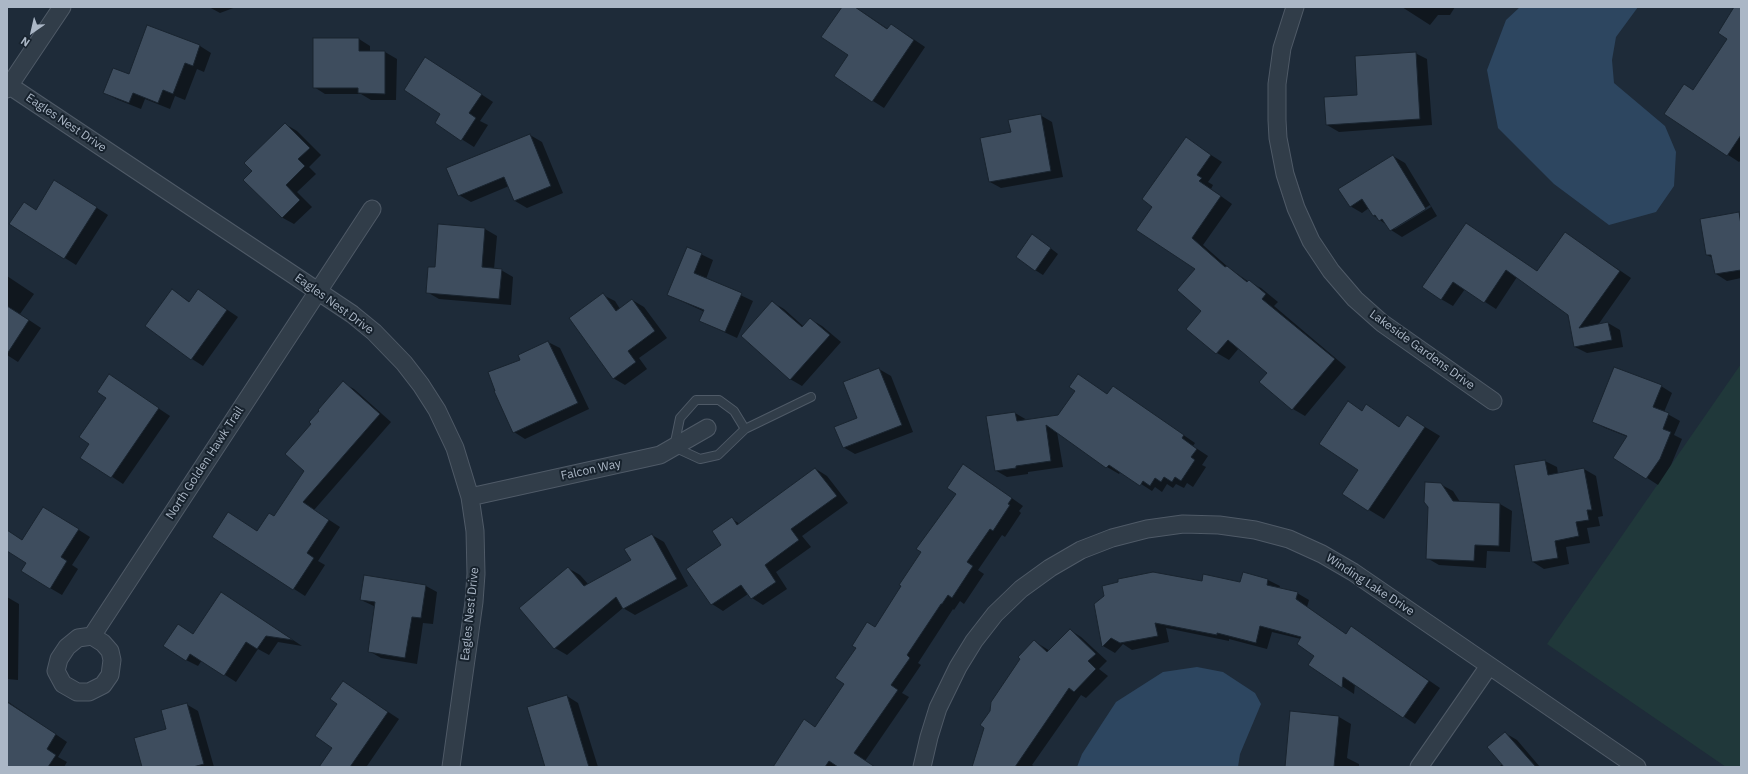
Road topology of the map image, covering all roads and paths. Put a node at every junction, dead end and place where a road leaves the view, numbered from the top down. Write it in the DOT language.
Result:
graph roads {
  1 [pos="62,7"];
  2 [pos="1295,7"];
  3 [pos="8,86"];
  4 [pos="372,209"];
  5 [pos="317,291"];
  6 [pos="811,397"];
  7 [pos="1493,401"];
  8 [pos="707,428"];
  9 [pos="745,429"];
  10 [pos="674,447"];
  11 [pos="470,497"];
  12 [pos="92,636"];
  13 [pos="1489,666"];
  14 [pos="451,767"];
  15 [pos="922,767"];
  16 [pos="1419,767"];
  17 [pos="1637,767"];
  1 -- 3 [label="street"];
  2 -- 7 [label="street, Lakeside Gardens Drive"];
  3 -- 5 [label="street, Eagles Nest Drive"];
  4 -- 5 [label="street, North Golden Hawk Trail"];
  5 -- 11 [label="street, Eagles Nest Drive"];
  5 -- 12 [label="street, North Golden Hawk Trail"];
  6 -- 9 [label="lane"];
  8 -- 10 [label="street, Falcon Way"];
  9 -- 10 [label="lane"];
  9 -- 10 [label="lane"];
  10 -- 11 [label="street, Falcon Way"];
  11 -- 14 [label="street, Eagles Nest Drive"];
  13 -- 15 [label="street, Winding Lake Drive"];
  13 -- 16 [label="street"];
  13 -- 17 [label="street, Winding Lake Drive"];
}
